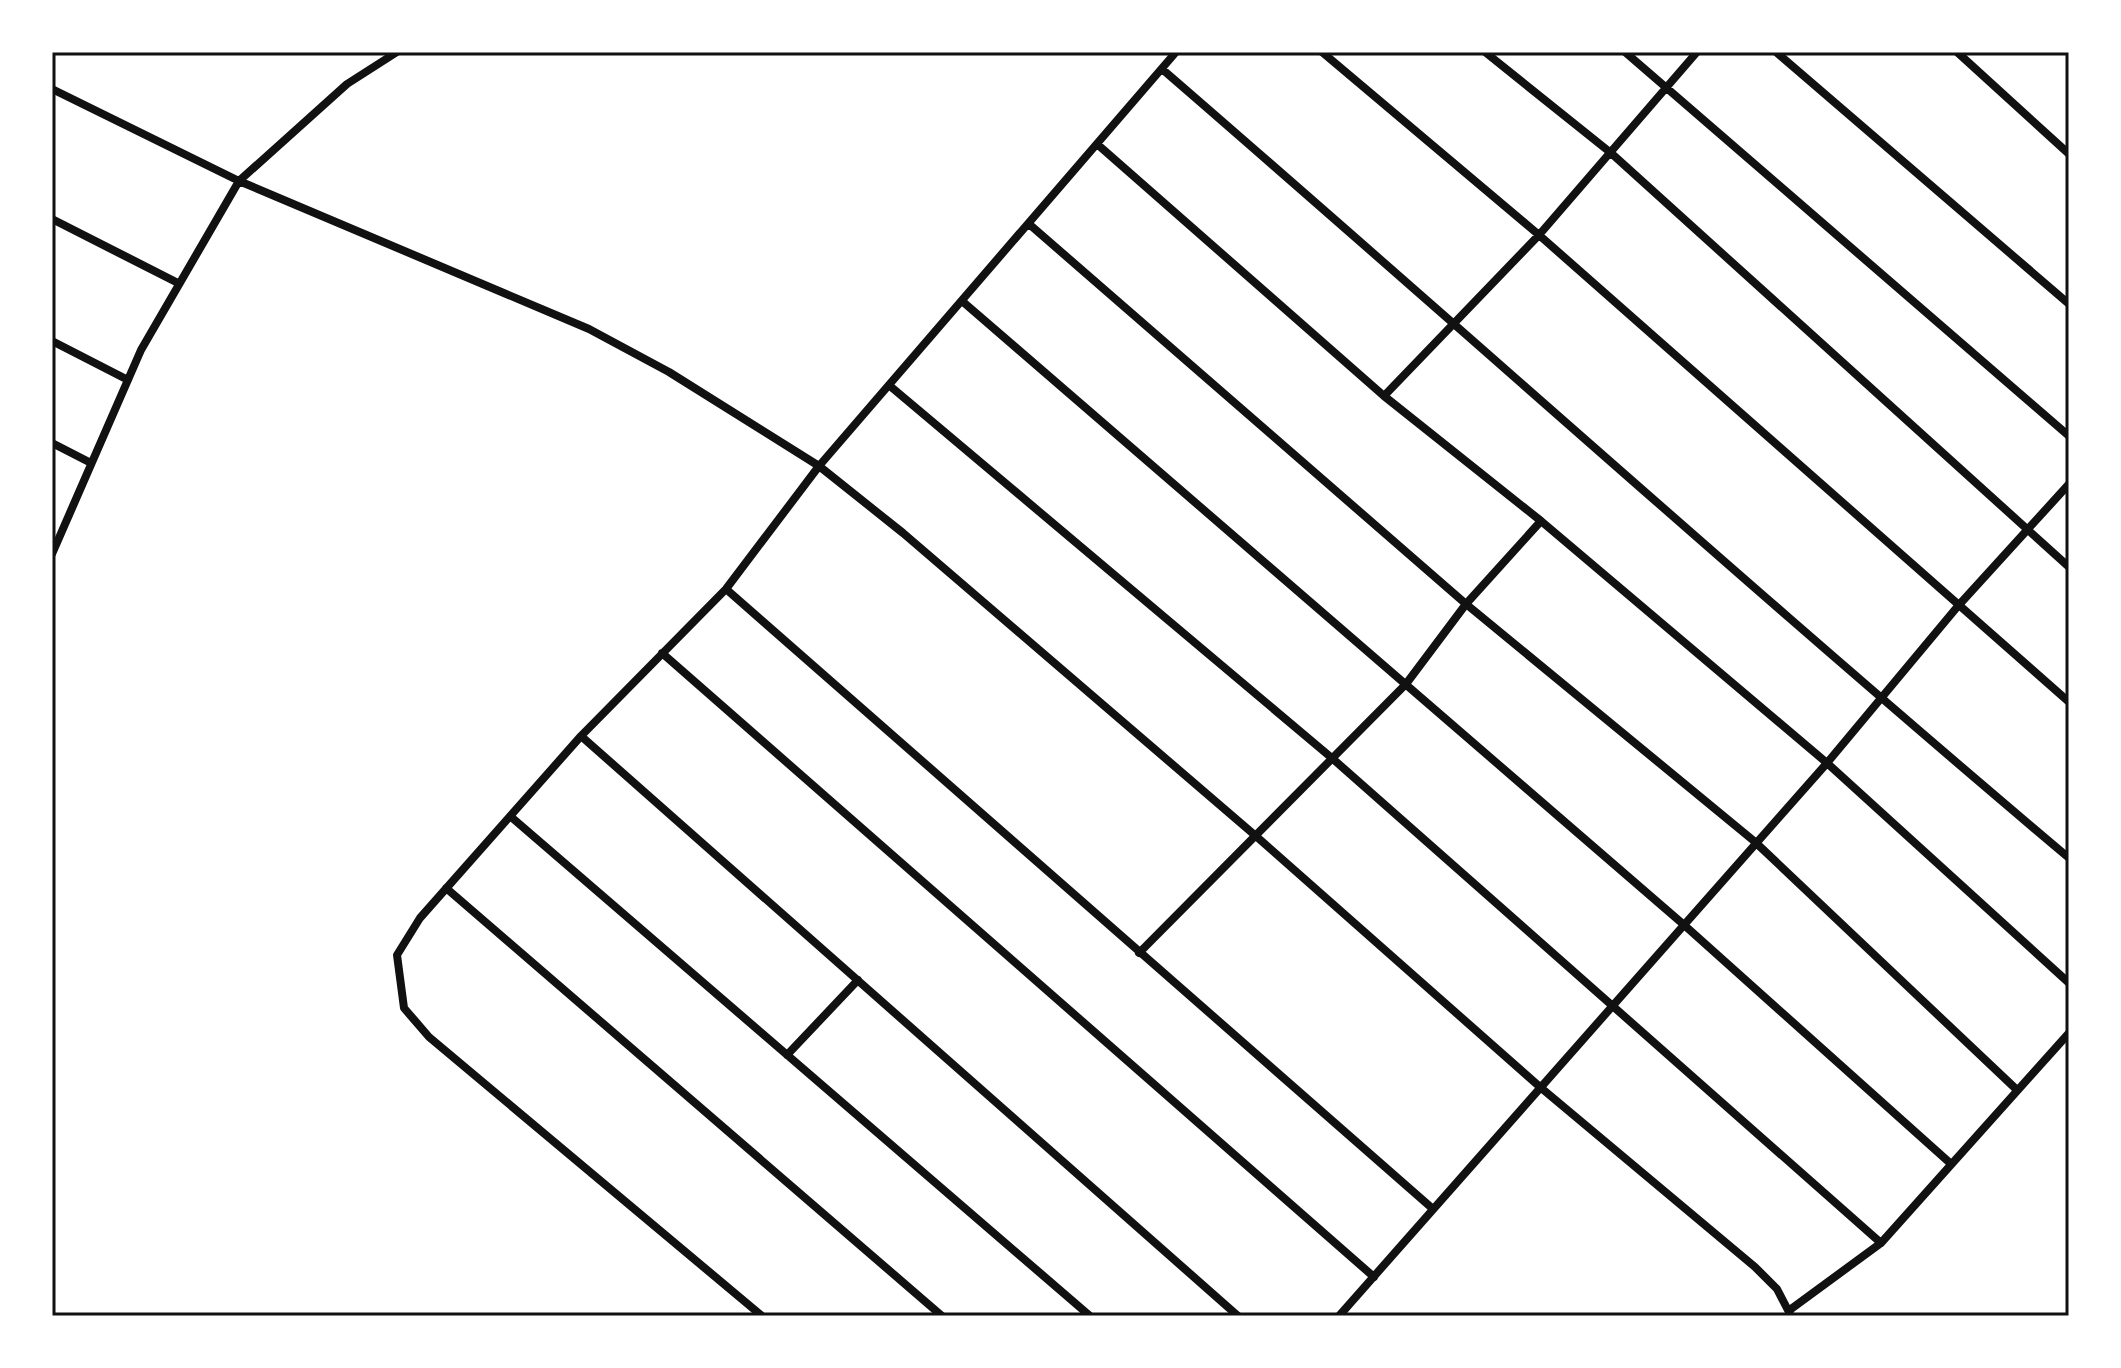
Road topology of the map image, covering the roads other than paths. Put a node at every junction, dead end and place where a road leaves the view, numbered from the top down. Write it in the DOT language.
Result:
graph roads {
  1 [pos="397,52"];
  2 [pos="1176,52"];
  3 [pos="1322,52"];
  4 [pos="1485,52"];
  5 [pos="1625,52"];
  6 [pos="1697,52"];
  7 [pos="1776,52"];
  8 [pos="1957,52"];
  9 [pos="1162,69"];
  10 [pos="1666,87"];
  11 [pos="52,89"];
  12 [pos="1097,144"];
  13 [pos="1611,153"];
  14 [pos="2069,154"];
  15 [pos="239,181"];
  16 [pos="52,219"];
  17 [pos="1029,224"];
  18 [pos="1539,235"];
  19 [pos="178,283"];
  20 [pos="962,301"];
  21 [pos="2069,304"];
  22 [pos="1456,323"];
  23 [pos="52,341"];
  24 [pos="128,380"];
  25 [pos="890,386"];
  26 [pos="1384,396"];
  27 [pos="2069,436"];
  28 [pos="52,443"];
  29 [pos="91,463"];
  30 [pos="819,466"];
  31 [pos="2069,484"];
  32 [pos="1541,521"];
  33 [pos="2028,530"];
  34 [pos="52,554"];
  35 [pos="2069,567"];
  36 [pos="726,589"];
  37 [pos="1466,604"];
  38 [pos="1958,606"];
  39 [pos="662,653"];
  40 [pos="1406,684"];
  41 [pos="1880,699"];
  42 [pos="2069,702"];
  43 [pos="581,736"];
  44 [pos="1333,759"];
  45 [pos="1827,763"];
  46 [pos="510,816"];
  47 [pos="1257,837"];
  48 [pos="1754,841"];
  49 [pos="2069,858"];
  50 [pos="446,888"];
  51 [pos="1683,924"];
  52 [pos="1139,953"];
  53 [pos="858,980"];
  54 [pos="2069,983"];
  55 [pos="1612,1006"];
  56 [pos="2069,1033"];
  57 [pos="787,1055"];
  58 [pos="1540,1087"];
  59 [pos="2016,1089"];
  60 [pos="1950,1163"];
  61 [pos="1433,1209"];
  62 [pos="1881,1243"];
  63 [pos="1374,1277"];
  64 [pos="1791,1313"];
  65 [pos="762,1316"];
  66 [pos="942,1316"];
  67 [pos="1090,1316"];
  68 [pos="1238,1316"];
  69 [pos="1339,1316"];
  1 -- 15 [label="street"];
  2 -- 9 [label="street"];
  3 -- 18 [label="street"];
  4 -- 13 [label="street"];
  5 -- 10 [label="street"];
  6 -- 10 [label="street"];
  7 -- 21 [label="street"];
  8 -- 14 [label="street"];
  9 -- 12 [label="street"];
  9 -- 22 [label="street"];
  10 -- 13 [label="street"];
  10 -- 27 [label="street"];
  11 -- 15 [label="street"];
  12 -- 17 [label="street"];
  12 -- 26 [label="street"];
  13 -- 18 [label="street"];
  13 -- 33 [label="street"];
  15 -- 19 [label="street"];
  15 -- 30 [label="street"];
  16 -- 19 [label="street"];
  17 -- 20 [label="street"];
  17 -- 37 [label="street"];
  18 -- 22 [label="street"];
  18 -- 38 [label="street"];
  19 -- 24 [label="street"];
  20 -- 25 [label="street"];
  20 -- 40 [label="street"];
  22 -- 26 [label="street"];
  22 -- 41 [label="street"];
  23 -- 24 [label="street"];
  24 -- 29 [label="street"];
  25 -- 30 [label="street"];
  25 -- 44 [label="street"];
  26 -- 32 [label="street"];
  28 -- 29 [label="street"];
  29 -- 34 [label="street"];
  30 -- 36 [label="street"];
  30 -- 47 [label="street"];
  31 -- 33 [label="street"];
  32 -- 37 [label="street"];
  32 -- 45 [label="street"];
  33 -- 35 [label="street"];
  33 -- 38 [label="street"];
  36 -- 39 [label="street"];
  36 -- 52 [label="street"];
  37 -- 40 [label="street"];
  37 -- 48 [label="street"];
  38 -- 41 [label="street"];
  38 -- 42 [label="street"];
  39 -- 43 [label="street"];
  39 -- 63 [label="street"];
  40 -- 44 [label="street"];
  40 -- 51 [label="street"];
  41 -- 45 [label="street"];
  41 -- 49 [label="street"];
  43 -- 46 [label="street"];
  43 -- 53 [label="street"];
  44 -- 47 [label="street"];
  44 -- 55 [label="street"];
  45 -- 48 [label="street"];
  45 -- 54 [label="street"];
  46 -- 50 [label="street"];
  46 -- 57 [label="street"];
  47 -- 52 [label="street"];
  47 -- 58 [label="street"];
  48 -- 51 [label="street"];
  48 -- 59 [label="street"];
  50 -- 65 [label="street"];
  50 -- 66 [label="street"];
  51 -- 55 [label="street"];
  51 -- 60 [label="street"];
  52 -- 61 [label="street"];
  53 -- 57 [label="street"];
  53 -- 68 [label="street"];
  55 -- 58 [label="street"];
  55 -- 62 [label="street"];
  56 -- 59 [label="street"];
  57 -- 67 [label="street"];
  58 -- 61 [label="street"];
  58 -- 64 [label="street"];
  59 -- 60 [label="street"];
  60 -- 62 [label="street"];
  61 -- 63 [label="street"];
  62 -- 64 [label="street"];
  63 -- 69 [label="street"];
}
